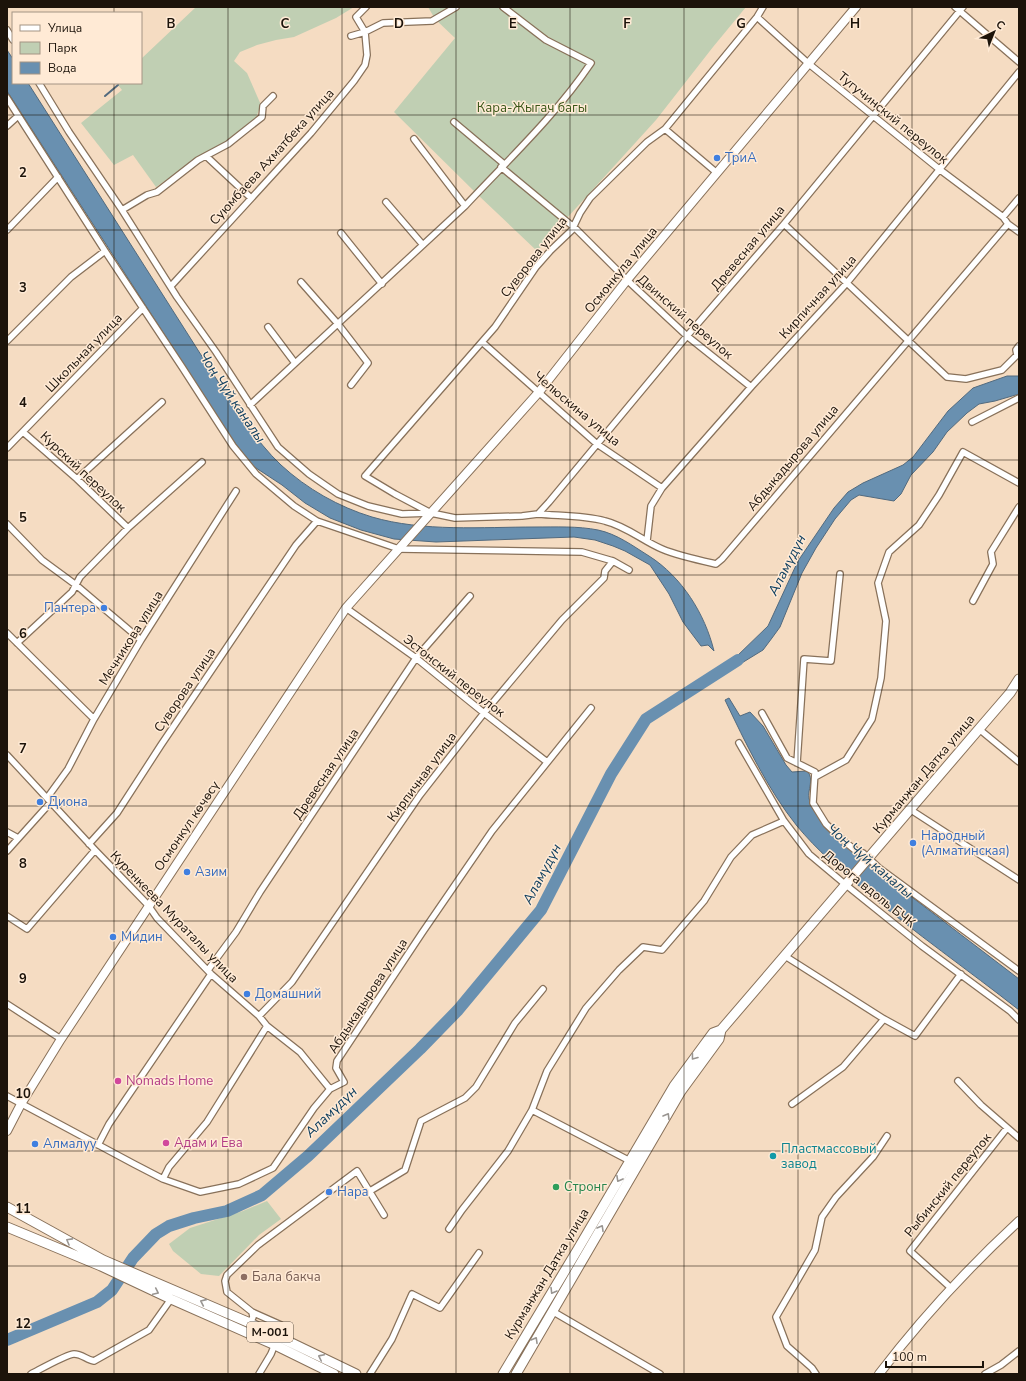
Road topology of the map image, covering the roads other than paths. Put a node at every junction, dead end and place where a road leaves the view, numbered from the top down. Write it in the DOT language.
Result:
graph roads {
  1 [pos="366,7"];
  2 [pos="456,7"];
  3 [pos="503,7"];
  4 [pos="764,7"];
  5 [pos="856,7"];
  6 [pos="954,7"];
  7 [pos="962,9"];
  8 [pos="757,17"];
  9 [pos="365,32"];
  10 [pos="351,36"];
  11 [pos="1019,62"];
  12 [pos="809,64"];
  13 [pos="1019,72"];
  14 [pos="40,84"];
  15 [pos="273,96"];
  16 [pos="7,98"];
  17 [pos="18,116"];
  18 [pos="873,116"];
  19 [pos="454,122"];
  20 [pos="7,126"];
  21 [pos="665,129"];
  22 [pos="414,138"];
  23 [pos="206,156"];
  24 [pos="502,166"];
  25 [pos="939,169"];
  26 [pos="717,173"];
  27 [pos="58,177"];
  28 [pos="251,198"];
  29 [pos="1019,198"];
  30 [pos="386,202"];
  31 [pos="465,206"];
  32 [pos="122,210"];
  33 [pos="1003,216"];
  34 [pos="784,224"];
  35 [pos="1008,224"];
  36 [pos="574,226"];
  37 [pos="7,230"];
  38 [pos="1019,232"];
  39 [pos="341,233"];
  40 [pos="423,245"];
  41 [pos="105,251"];
  42 [pos="627,280"];
  43 [pos="301,282"];
  44 [pos="382,284"];
  45 [pos="846,284"];
  46 [pos="171,286"];
  47 [pos="143,308"];
  48 [pos="338,324"];
  49 [pos="268,327"];
  50 [pos="687,336"];
  51 [pos="7,341"];
  52 [pos="908,341"];
  53 [pos="482,342"];
  54 [pos="1019,346"];
  55 [pos="295,363"];
  56 [pos="351,385"];
  57 [pos="751,387"];
  58 [pos="539,392"];
  59 [pos="1019,398"];
  60 [pos="162,402"];
  61 [pos="250,405"];
  62 [pos="972,422"];
  63 [pos="23,432"];
  64 [pos="597,444"];
  65 [pos="7,448"];
  66 [pos="202,462"];
  67 [pos="77,479"];
  68 [pos="1019,483"];
  69 [pos="662,488"];
  70 [pos="236,491"];
  71 [pos="1019,507"];
  72 [pos="538,514"];
  73 [pos="429,516"];
  74 [pos="317,520"];
  75 [pos="7,524"];
  76 [pos="128,528"];
  77 [pos="647,541"];
  78 [pos="400,548"];
  79 [pos="613,561"];
  80 [pos="629,570"];
  81 [pos="840,574"];
  82 [pos="76,585"];
  83 [pos="470,596"];
  84 [pos="973,601"];
  85 [pos="346,608"];
  86 [pos="7,633"];
  87 [pos="141,640"];
  88 [pos="17,643"];
  89 [pos="416,658"];
  90 [pos="1019,679"];
  91 [pos="591,708"];
  92 [pos="484,713"];
  93 [pos="762,713"];
  94 [pos="94,719"];
  95 [pos="979,729"];
  96 [pos="739,743"];
  97 [pos="7,755"];
  98 [pos="547,762"];
  99 [pos="1019,762"];
  100 [pos="797,763"];
  101 [pos="815,777"];
  102 [pos="49,800"];
  103 [pos="911,810"];
  104 [pos="784,821"];
  105 [pos="7,832"];
  106 [pos="18,838"];
  107 [pos="89,844"];
  108 [pos="95,850"];
  109 [pos="7,851"];
  110 [pos="869,859"];
  111 [pos="1019,880"];
  112 [pos="847,884"];
  113 [pos="148,906"];
  114 [pos="7,916"];
  115 [pos="785,956"];
  116 [pos="1019,971"];
  117 [pos="209,972"];
  118 [pos="961,974"];
  119 [pos="543,989"];
  120 [pos="7,1004"];
  121 [pos="259,1016"];
  122 [pos="884,1019"];
  123 [pos="1019,1020"];
  124 [pos="267,1026"];
  125 [pos="61,1039"];
  126 [pos="958,1080"];
  127 [pos="330,1089"];
  128 [pos="7,1096"];
  129 [pos="21,1104"];
  130 [pos="792,1104"];
  131 [pos="532,1110"];
  132 [pos="1007,1128"];
  133 [pos="7,1131"];
  134 [pos="887,1136"];
  135 [pos="1019,1138"];
  136 [pos="98,1145"];
  137 [pos="633,1163"];
  138 [pos="163,1179"];
  139 [pos="370,1191"];
  140 [pos="7,1207"];
  141 [pos="384,1215"];
  142 [pos="1019,1221"];
  143 [pos="7,1227"];
  144 [pos="450,1229"];
  145 [pos="479,1253"];
  146 [pos="102,1263"];
  147 [pos="142,1281"];
  148 [pos="951,1288"];
  149 [pos="171,1299"];
  150 [pos="552,1311"];
  151 [pos="252,1312"];
  152 [pos="250,1323"];
  153 [pos="278,1336"];
  154 [pos="275,1345"];
  155 [pos="1019,1351"];
  156 [pos="31,1374"];
  157 [pos="259,1374"];
  158 [pos="334,1374"];
  159 [pos="356,1374"];
  160 [pos="370,1374"];
  161 [pos="503,1374"];
  162 [pos="516,1374"];
  163 [pos="660,1374"];
  164 [pos="816,1374"];
  165 [pos="879,1374"];
  166 [pos="985,1374"];
  1 -- 9 [label="street, Суюмбаева Ахматбека улица"];
  2 -- 9 [label="street"];
  3 -- 24 [label="street"];
  4 -- 8 [label="street, Суворова улица"];
  5 -- 12 [label="street, Осмонкула улица"];
  6 -- 7 [label="street"];
  7 -- 11 [label="street"];
  7 -- 18 [label="street, Древесная улица"];
  8 -- 12 [label="street, Тугучинский переулок"];
  8 -- 21 [label="street, Суворова улица"];
  9 -- 10 [label="street"];
  9 -- 28 [label="street, Суюмбаева Ахматбека улица"];
  12 -- 18 [label="street, Тугучинский переулок"];
  12 -- 26 [label="street, Осмонкула улица"];
  13 -- 25 [label="street, Кирпичная улица"];
  14 -- 32 [label="street"];
  15 -- 23 [label="street"];
  16 -- 17 [label="street"];
  17 -- 20 [label="street"];
  17 -- 27 [label="street"];
  18 -- 25 [label="street, Тугучинский переулок"];
  18 -- 34 [label="street, Древесная улица"];
  19 -- 24 [label="street, Двинский переулок"];
  21 -- 26 [label="street"];
  21 -- 36 [label="street, Суворова улица"];
  22 -- 31 [label="street"];
  23 -- 28 [label="street"];
  23 -- 32 [label="street"];
  24 -- 31 [label="street"];
  24 -- 36 [label="street, Двинский переулок"];
  25 -- 33 [label="street, Тугучинский переулок"];
  25 -- 45 [label="street, Кирпичная улица"];
  26 -- 42 [label="street, Осмонкула улица"];
  27 -- 37 [label="street"];
  27 -- 41 [label="street"];
  28 -- 46 [label="street, Суюмбаева Ахматбека улица"];
  29 -- 33 [label="street"];
  30 -- 40 [label="street"];
  31 -- 40 [label="street"];
  32 -- 46 [label="street"];
  33 -- 35 [label="street, Тугучинский переулок"];
  34 -- 45 [label="street"];
  34 -- 50 [label="street, Древесная улица"];
  35 -- 38 [label="street, Тугучинский переулок"];
  35 -- 52 [label="street, Абдыкадырова улица"];
  36 -- 42 [label="street, Двинский переулок"];
  36 -- 53 [label="street, Суворова улица"];
  39 -- 44 [label="street"];
  40 -- 44 [label="street"];
  41 -- 47 [label="street"];
  41 -- 51 [label="street"];
  42 -- 50 [label="street, Двинский переулок"];
  42 -- 58 [label="street, Осмонкула улица"];
  43 -- 48 [label="street"];
  44 -- 48 [label="street"];
  45 -- 52 [label="street"];
  45 -- 57 [label="street, Кирпичная улица"];
  46 -- 61 [label="street"];
  47 -- 63 [label="street, Школьная улица"];
  47 -- 74 [label="street"];
  48 -- 55 [label="street"];
  48 -- 56 [label="street"];
  49 -- 55 [label="street"];
  50 -- 57 [label="street, Двинский переулок"];
  50 -- 64 [label="street, Древесная улица"];
  52 -- 54 [label="street"];
  52 -- 77 [label="street, Абдыкадырова улица"];
  53 -- 58 [label="street, Челюскина улица"];
  53 -- 73 [label="street, Суворова улица"];
  55 -- 61 [label="street"];
  57 -- 69 [label="street, Кирпичная улица"];
  58 -- 64 [label="street, Челюскина улица"];
  58 -- 73 [label="street, Осмонкула улица"];
  59 -- 62 [label="street"];
  60 -- 67 [label="street"];
  61 -- 73 [label="street"];
  63 -- 65 [label="street, Школьная улица"];
  63 -- 67 [label="street, Курский переулок"];
  64 -- 69 [label="street, Челюскина улица"];
  64 -- 72 [label="street, Древесная улица"];
  66 -- 76 [label="street, Курский переулок"];
  67 -- 76 [label="street, Курский переулок"];
  68 -- 101 [label="street"];
  69 -- 77 [label="street, Кирпичная улица"];
  70 -- 87 [label="street, Мечникова улица"];
  71 -- 84 [label="street"];
  72 -- 73 [label="street, Абдыкадырова улица"];
  72 -- 77 [label="street, Абдыкадырова улица"];
  73 -- 78 [label="street, Осмонкула улица"];
  74 -- 78 [label="street"];
  74 -- 107 [label="street, Суворова улица"];
  75 -- 82 [label="street"];
  76 -- 82 [label="street, Курский переулок"];
  78 -- 79 [label="street"];
  78 -- 85 [label="street, Осмонкул көчөсү"];
  79 -- 80 [label="street"];
  79 -- 92 [label="street, Кирпичная улица"];
  81 -- 100 [label="street"];
  82 -- 87 [label="street"];
  82 -- 88 [label="street, Курский переулок"];
  83 -- 89 [label="street, Древесная улица"];
  85 -- 89 [label="street, Эстонский переулок"];
  85 -- 113 [label="street, Осмонкул көчөсү"];
  86 -- 88 [label="street"];
  87 -- 94 [label="street, Мечникова улица"];
  88 -- 94 [label="street"];
  89 -- 92 [label="street, Эстонский переулок"];
  89 -- 117 [label="street, Древесная улица"];
  90 -- 95 [label="main road, Курманжан Датка улица"];
  91 -- 98 [label="street, Абдыкадырова улица"];
  92 -- 98 [label="street, Эстонский переулок"];
  92 -- 121 [label="street, Кирпичная улица"];
  93 -- 100 [label="street"];
  94 -- 102 [label="street, Мечникова улица"];
  95 -- 99 [label="street"];
  95 -- 103 [label="main road, Курманжан Датка улица"];
  96 -- 104 [label="street, Дорога вдоль БЧК"];
  97 -- 102 [label="street, Куренкеева Мураталы улица"];
  98 -- 127 [label="street, Абдыкадырова улица"];
  100 -- 101 [label="street"];
  101 -- 110 [label="street"];
  102 -- 106 [label="street, Мечникова улица"];
  102 -- 107 [label="street, Куренкеева Мураталы улица"];
  103 -- 110 [label="main road, Курманжан Датка улица"];
  103 -- 111 [label="street"];
  104 -- 112 [label="street, Дорога вдоль БЧК"];
  104 -- 131 [label="street"];
  105 -- 106 [label="street"];
  106 -- 109 [label="street, Мечникова улица"];
  107 -- 108 [label="street, Куренкеева Мураталы улица"];
  108 -- 113 [label="street, Куренкеева Мураталы улица"];
  108 -- 114 [label="street"];
  110 -- 112 [label="main road, Курманжан Датка улица"];
  110 -- 116 [label="street"];
  112 -- 115 [label="main road, Курманжан Датка улица"];
  112 -- 118 [label="street, Дорога вдоль БЧК"];
  113 -- 117 [label="street, Куренкеева Мураталы улица"];
  113 -- 125 [label="street, Осмонкул көчөсү"];
  115 -- 122 [label="street"];
  115 -- 137 [label="main road, Курманжан Датка улица"];
  117 -- 121 [label="street, Куренкеева Мураталы улица"];
  117 -- 136 [label="street, Древесная улица"];
  118 -- 122 [label="street"];
  118 -- 123 [label="street, Дорога вдоль БЧК"];
  119 -- 139 [label="street"];
  120 -- 125 [label="street"];
  121 -- 124 [label="street, Куренкеева Мураталы улица"];
  122 -- 130 [label="street"];
  124 -- 127 [label="street, Куренкеева Мураталы улица"];
  124 -- 138 [label="street"];
  125 -- 129 [label="street, Осмонкул көчөсү"];
  126 -- 132 [label="street, Рыбинский переулок"];
  127 -- 138 [label="street, Абдыкадырова улица"];
  128 -- 129 [label="street, Абдыкадырова улица"];
  129 -- 133 [label="street, Осмонкул көчөсү"];
  129 -- 136 [label="street, Абдыкадырова улица"];
  131 -- 137 [label="street"];
  131 -- 144 [label="street"];
  132 -- 135 [label="street, Рыбинский переулок"];
  132 -- 148 [label="street, Рыбинский переулок"];
  134 -- 164 [label="street"];
  136 -- 138 [label="street, Абдыкадырова улица"];
  150 -- 137 [label="main road, Курманжан Датка улица, one-way"];
  137 -- 161 [label="main road, Курманжан Датка улица, one-way"];
  139 -- 141 [label="street"];
  139 -- 151 [label="street"];
  146 -- 140 [label="main road, М-001, one-way"];
  142 -- 148 [label="street"];
  143 -- 146 [label="main road, М-001"];
  145 -- 160 [label="street"];
  146 -- 147 [label="main road, М-001"];
  147 -- 149 [label="main road, М-001, one-way"];
  152 -- 147 [label="main road, М-001, one-way"];
  148 -- 165 [label="street"];
  149 -- 154 [label="main road, М-001"];
  149 -- 156 [label="street"];
  162 -- 150 [label="main road, Курманжан Датка улица, one-way"];
  150 -- 163 [label="street"];
  151 -- 152 [label="street"];
  151 -- 153 [label="street"];
  152 -- 153 [label="main road, М-001"];
  153 -- 154 [label="street"];
  159 -- 153 [label="main road, М-001, one-way"];
  154 -- 157 [label="street"];
  154 -- 158 [label="main road, М-001"];
  155 -- 166 [label="street"];
}
